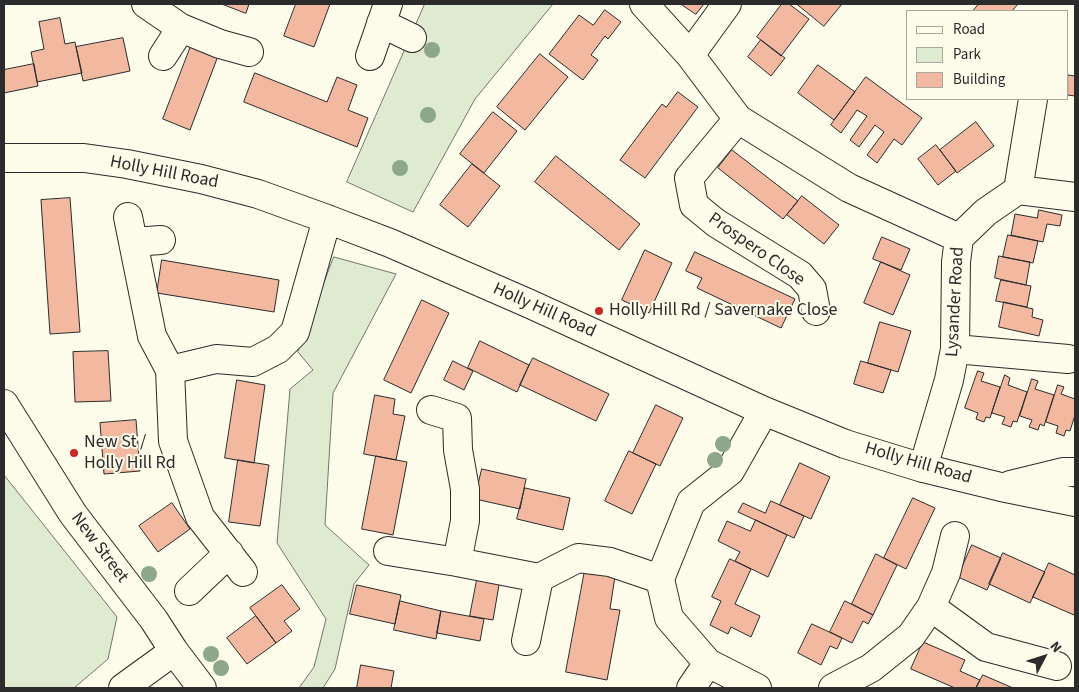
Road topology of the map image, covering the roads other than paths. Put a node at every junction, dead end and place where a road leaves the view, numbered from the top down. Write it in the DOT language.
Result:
graph roads {
  1 [pos="146,4"];
  2 [pos="644,4"];
  3 [pos="727,4"];
  4 [pos="384,13"];
  5 [pos="181,28"];
  6 [pos="412,38"];
  7 [pos="249,52"];
  8 [pos="690,55"];
  9 [pos="163,56"];
  10 [pos="370,56"];
  11 [pos="1032,100"];
  12 [pos="738,119"];
  13 [pos="4,158"];
  14 [pos="1018,190"];
  15 [pos="1075,197"];
  16 [pos="327,219"];
  17 [pos="959,238"];
  18 [pos="161,240"];
  19 [pos="816,311"];
  20 [pos="956,349"];
  21 [pos="1068,358"];
  22 [pos="170,370"];
  23 [pos="5,409"];
  24 [pos="431,410"];
  25 [pos="764,411"];
  26 [pos="923,468"];
  27 [pos="1075,472"];
  28 [pos="1001,487"];
  29 [pos="1075,502"];
  30 [pos="955,536"];
  31 [pos="388,551"];
  32 [pos="457,562"];
  33 [pos="539,578"];
  34 [pos="660,579"];
  35 [pos="189,591"];
  36 [pos="931,607"];
  37 [pos="526,641"];
  38 [pos="174,651"];
  39 [pos="708,663"];
  40 [pos="1057,666"];
  41 [pos="123,688"];
  42 [pos="202,688"];
  43 [pos="691,688"];
  44 [pos="757,688"];
  45 [pos="833,688"];
  1 -- 5 [label="street"];
  2 -- 8 [label="street"];
  3 -- 8 [label="street"];
  4 -- 6 [label="street"];
  4 -- 10 [label="street"];
  5 -- 7 [label="street"];
  5 -- 9 [label="street"];
  8 -- 12 [label="street"];
  11 -- 14 [label="street"];
  12 -- 17 [label="street"];
  12 -- 19 [label="street, Prospero Close"];
  13 -- 16 [label="street, Holly Hill Road"];
  14 -- 15 [label="street"];
  14 -- 17 [label="street, Lysander Road"];
  16 -- 22 [label="street"];
  16 -- 25 [label="street, Holly Hill Road"];
  17 -- 20 [label="street, Lysander Road"];
  18 -- 22 [label="street"];
  20 -- 21 [label="street"];
  20 -- 26 [label="street, Lysander Road"];
  22 -- 35 [label="street"];
  23 -- 38 [label="street, New Street"];
  24 -- 32 [label="street"];
  25 -- 26 [label="street, Holly Hill Road"];
  25 -- 34 [label="street"];
  26 -- 28 [label="street, Holly Hill Road"];
  27 -- 28 [label="street"];
  28 -- 29 [label="street, Holly Hill Road"];
  30 -- 36 [label="street"];
  31 -- 32 [label="street"];
  32 -- 33 [label="street"];
  33 -- 34 [label="street"];
  33 -- 37 [label="street"];
  34 -- 39 [label="street"];
  36 -- 40 [label="street"];
  36 -- 45 [label="street"];
  38 -- 41 [label="street"];
  38 -- 42 [label="street, New Street"];
  39 -- 43 [label="street"];
  39 -- 44 [label="street"];
}
